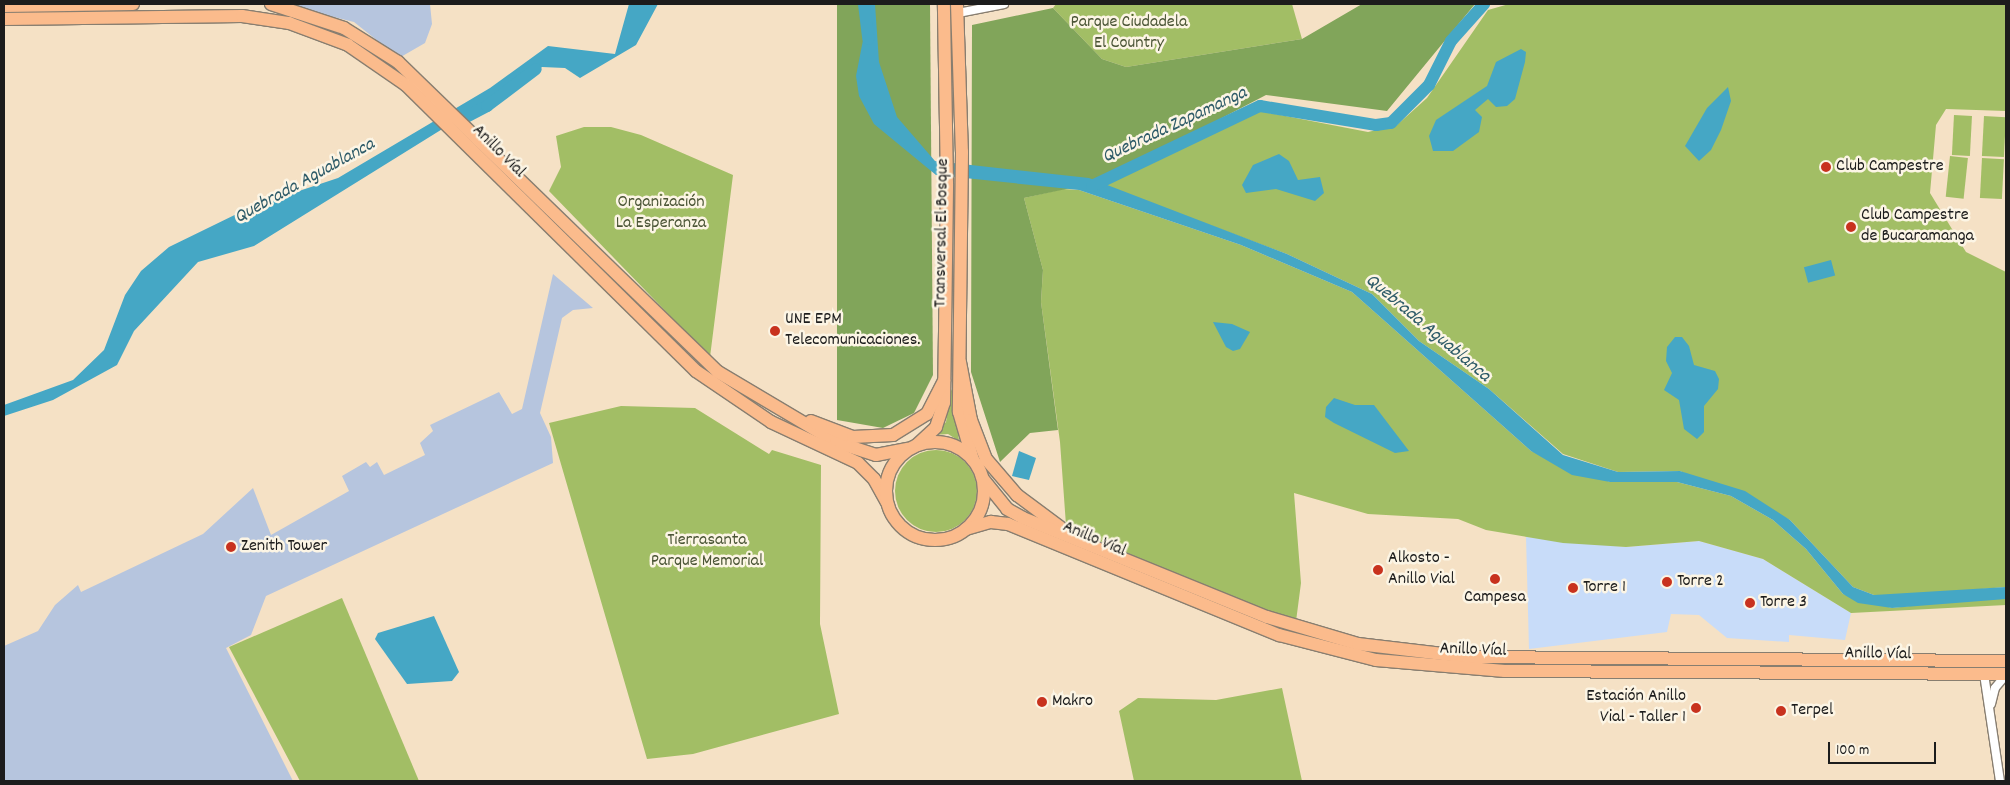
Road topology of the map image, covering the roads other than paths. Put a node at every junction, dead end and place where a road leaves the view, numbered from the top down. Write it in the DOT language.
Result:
graph roads {
  1 [pos="133,4"];
  2 [pos="270,4"];
  3 [pos="944,4"];
  4 [pos="1004,4"];
  5 [pos="4,6"];
  6 [pos="957,8"];
  7 [pos="4,19"];
  8 [pos="960,362"];
  9 [pos="944,380"];
  10 [pos="789,416"];
  11 [pos="912,447"];
  12 [pos="973,460"];
  13 [pos="983,479"];
  14 [pos="887,502"];
  15 [pos="966,529"];
  16 [pos="1090,545"];
  17 [pos="2006,660"];
  18 [pos="1984,674"];
  19 [pos="2006,674"];
  20 [pos="1991,706"];
  21 [pos="2000,781"];
  1 -- 5 [label="main road"];
  2 -- 10 [label="main road, Anillo Víal"];
  3 -- 9 [label="main road, Transversal El Bosque"];
  4 -- 6 [label="street"];
  6 -- 8 [label="main road, Transversal El Bosque"];
  7 -- 14 [label="main road, Anillo Víal"];
  8 -- 12 [label="main road, Transversal El Bosque"];
  8 -- 16 [label="main road"];
  9 -- 10 [label="main road"];
  9 -- 11 [label="main road, Transversal El Bosque"];
  10 -- 11 [label="main road, Anillo Víal"];
  11 -- 12 [label="main road"];
  11 -- 14 [label="main road"];
  12 -- 13 [label="main road"];
  13 -- 15 [label="main road"];
  13 -- 16 [label="main road, Anillo Víal"];
  14 -- 15 [label="main road"];
  15 -- 18 [label="main road, Anillo Víal"];
  16 -- 17 [label="main road, Anillo Víal"];
  18 -- 19 [label="main road, Anillo Víal"];
  18 -- 20 [label="street"];
  19 -- 20 [label="street"];
  20 -- 21 [label="street"];
}
